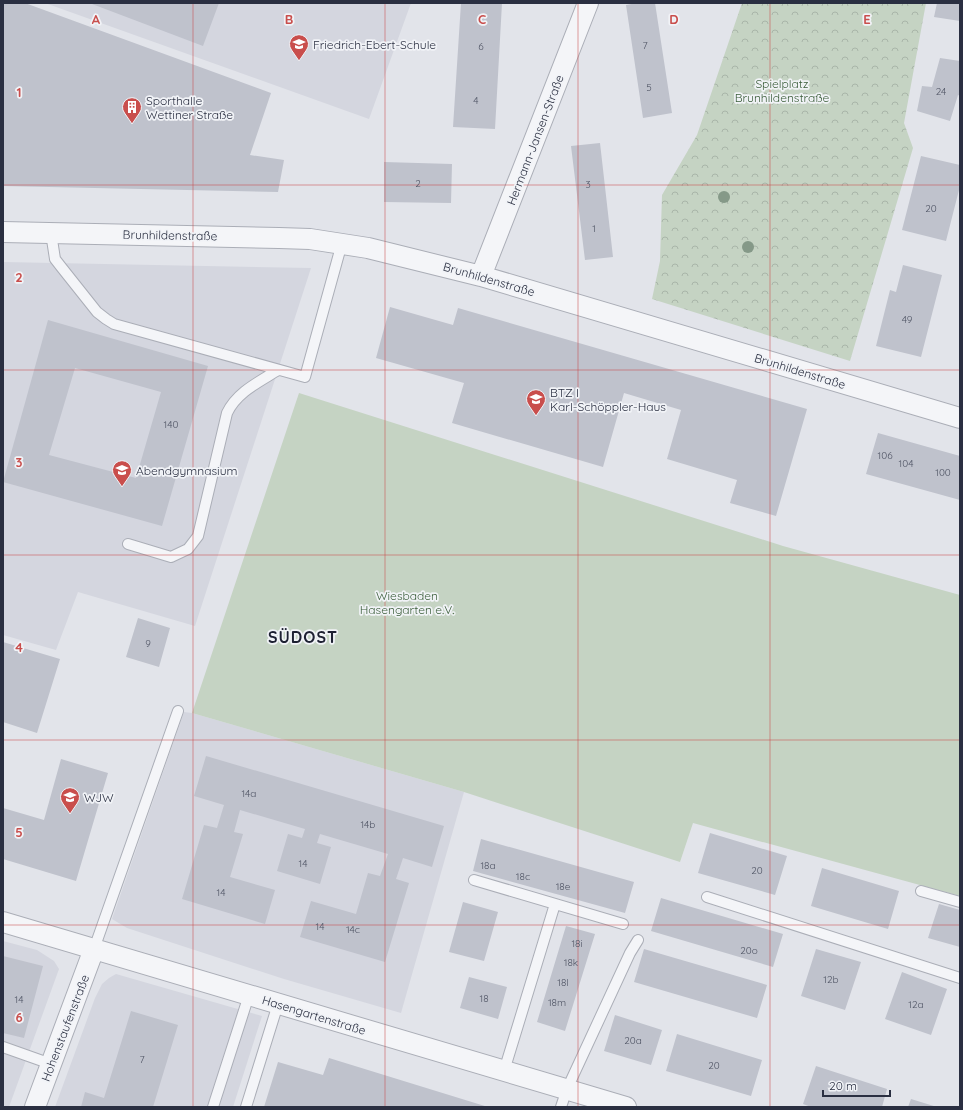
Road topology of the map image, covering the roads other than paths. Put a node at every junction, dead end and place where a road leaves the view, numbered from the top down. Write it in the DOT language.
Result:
graph roads {
  1 [pos="588,3"];
  2 [pos="3,232"];
  3 [pos="51,233"];
  4 [pos="342,243"];
  5 [pos="481,276"];
  6 [pos="278,370"];
  7 [pos="960,418"];
  8 [pos="128,544"];
  9 [pos="178,711"];
  10 [pos="474,880"];
  11 [pos="921,891"];
  12 [pos="707,898"];
  13 [pos="960,902"];
  14 [pos="555,904"];
  15 [pos="3,922"];
  16 [pos="623,924"];
  17 [pos="638,940"];
  18 [pos="94,950"];
  19 [pos="960,978"];
  20 [pos="250,995"];
  21 [pos="278,1004"];
  22 [pos="3,1047"];
  23 [pos="51,1064"];
  24 [pos="504,1071"];
  25 [pos="564,1098"];
  26 [pos="35,1107"];
  27 [pos="213,1107"];
  28 [pos="246,1107"];
  29 [pos="626,1107"];
  1 -- 5 [label="street, Hermann-Jansen-Straße"];
  2 -- 3 [label="street, Brunhildenstraße"];
  3 -- 4 [label="street, Brunhildenstraße"];
  3 -- 6 [label="lane"];
  4 -- 5 [label="street, Brunhildenstraße"];
  4 -- 6 [label="lane"];
  5 -- 7 [label="street, Brunhildenstraße"];
  6 -- 8 [label="lane"];
  9 -- 18 [label="lane"];
  10 -- 14 [label="lane"];
  11 -- 13 [label="lane"];
  12 -- 19 [label="lane"];
  14 -- 16 [label="lane"];
  14 -- 24 [label="lane"];
  15 -- 18 [label="street, Hasengartenstraße"];
  17 -- 25 [label="lane"];
  18 -- 20 [label="street, Hasengartenstraße"];
  18 -- 23 [label="street, Hohenstaufenstraße"];
  20 -- 21 [label="street, Hasengartenstraße"];
  20 -- 27 [label="lane"];
  21 -- 24 [label="street, Hasengartenstraße"];
  21 -- 28 [label="lane"];
  22 -- 23 [label="lane"];
  23 -- 26 [label="street, Hohenstaufenstraße"];
  24 -- 25 [label="street, Hasengartenstraße"];
  25 -- 29 [label="street, Hasengartenstraße"];
}
